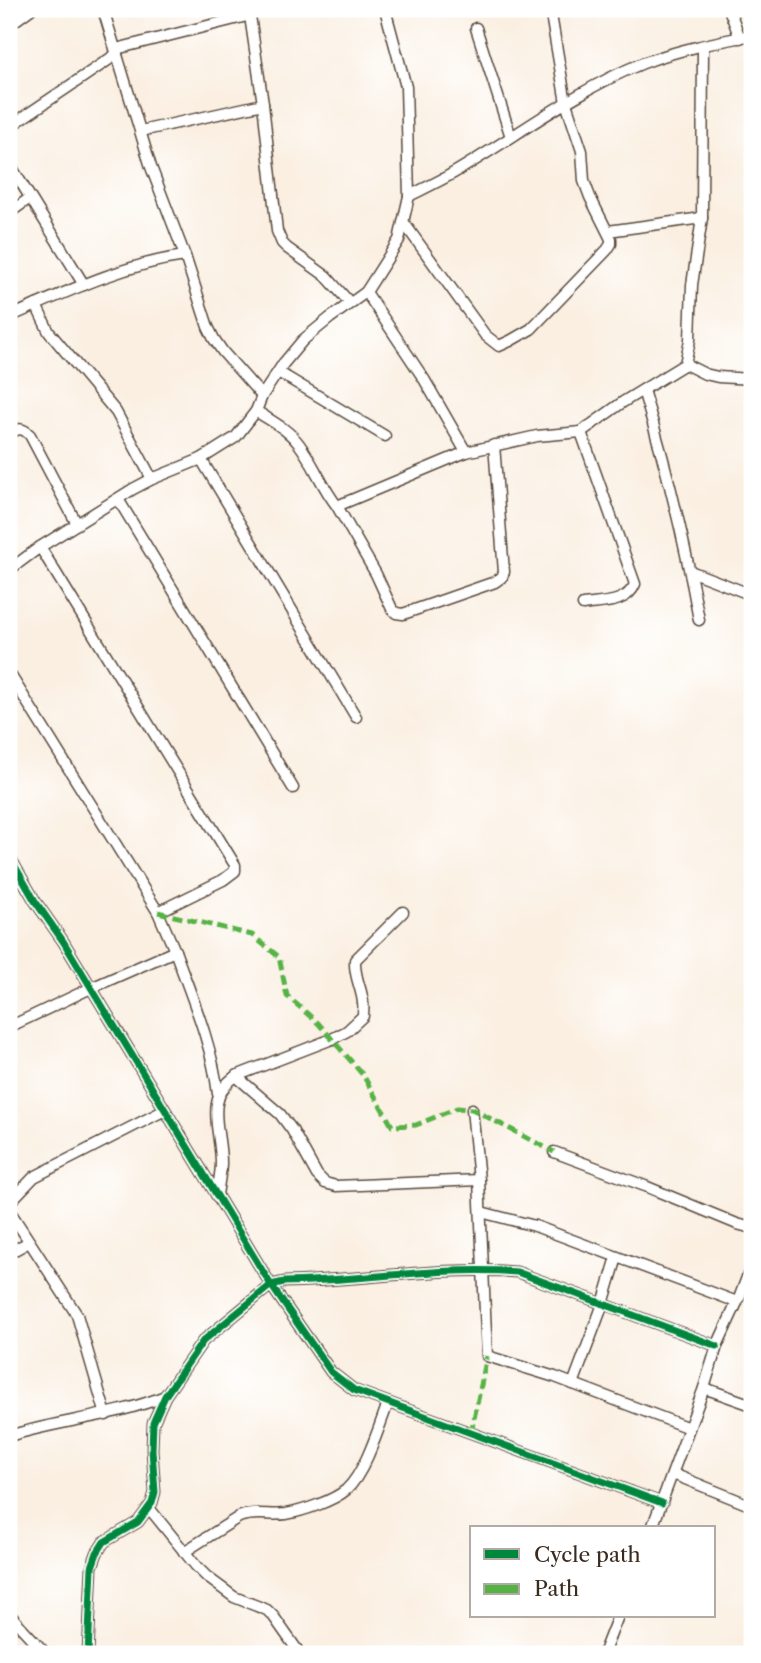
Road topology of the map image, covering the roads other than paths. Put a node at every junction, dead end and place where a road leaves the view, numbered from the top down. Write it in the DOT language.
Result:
graph roads {
  1 [pos="31,9"];
  2 [pos="103,9"];
  3 [pos="385,9"];
  4 [pos="550,9"];
  5 [pos="729,9"];
  6 [pos="250,12"];
  7 [pos="9,25"];
  8 [pos="475,28"];
  9 [pos="752,35"];
  10 [pos="740,38"];
  11 [pos="703,46"];
  12 [pos="116,52"];
  13 [pos="566,103"];
  14 [pos="263,104"];
  15 [pos="9,127"];
  16 [pos="141,131"];
  17 [pos="511,137"];
  18 [pos="9,163"];
  19 [pos="410,196"];
  20 [pos="30,198"];
  21 [pos="9,213"];
  22 [pos="702,218"];
  23 [pos="404,223"];
  24 [pos="608,231"];
  25 [pos="185,256"];
  26 [pos="83,285"];
  27 [pos="366,292"];
  28 [pos="350,303"];
  29 [pos="36,305"];
  30 [pos="9,317"];
  31 [pos="685,364"];
  32 [pos="278,372"];
  33 [pos="751,377"];
  34 [pos="643,390"];
  35 [pos="262,396"];
  36 [pos="256,411"];
  37 [pos="581,432"];
  38 [pos="9,434"];
  39 [pos="385,436"];
  40 [pos="494,444"];
  41 [pos="466,452"];
  42 [pos="201,459"];
  43 [pos="152,479"];
  44 [pos="118,499"];
  45 [pos="337,506"];
  46 [pos="77,524"];
  47 [pos="40,548"];
  48 [pos="9,570"];
  49 [pos="691,571"];
  50 [pos="752,595"];
  51 [pos="583,605"];
  52 [pos="699,620"];
  53 [pos="9,673"];
  54 [pos="356,717"];
  55 [pos="293,788"];
  56 [pos="9,856"];
  57 [pos="158,912"];
  58 [pos="403,912"];
  59 [pos="175,951"];
  60 [pos="91,988"];
  61 [pos="9,1027"];
  62 [pos="236,1076"];
  63 [pos="218,1094"];
  64 [pos="472,1109"];
  65 [pos="165,1110"];
  66 [pos="554,1152"];
  67 [pos="479,1180"];
  68 [pos="217,1196"];
  69 [pos="9,1203"];
  70 [pos="9,1210"];
  71 [pos="481,1212"];
  72 [pos="752,1228"];
  73 [pos="29,1242"];
  74 [pos="9,1253"];
  75 [pos="617,1257"];
  76 [pos="752,1264"];
  77 [pos="484,1270"];
  78 [pos="271,1285"];
  79 [pos="739,1299"];
  80 [pos="752,1300"];
  81 [pos="603,1304"];
  82 [pos="717,1346"];
  83 [pos="573,1384"];
  84 [pos="704,1388"];
  85 [pos="165,1396"];
  86 [pos="388,1403"];
  87 [pos="752,1405"];
  88 [pos="106,1415"];
  89 [pos="689,1428"];
  90 [pos="9,1436"];
  91 [pos="673,1474"];
  92 [pos="662,1503"];
  93 [pos="752,1506"];
  94 [pos="149,1508"];
  95 [pos="653,1526"];
  96 [pos="184,1552"];
  97 [pos="617,1618"];
  98 [pos="10,1619"];
  99 [pos="46,1654"];
  100 [pos="88,1654"];
  101 [pos="300,1654"];
  102 [pos="603,1654"];
  1 -- 7 [label="street"];
  2 -- 12 [label="street"];
  3 -- 19 [label="street"];
  4 -- 13 [label="street"];
  5 -- 10 [label="street"];
  6 -- 12 [label="street"];
  6 -- 14 [label="street"];
  8 -- 17 [label="street"];
  9 -- 10 [label="street"];
  10 -- 11 [label="street"];
  11 -- 13 [label="street"];
  11 -- 22 [label="street"];
  12 -- 15 [label="street"];
  12 -- 16 [label="street"];
  13 -- 17 [label="street"];
  13 -- 24 [label="street"];
  14 -- 16 [label="street"];
  14 -- 28 [label="street"];
  16 -- 25 [label="street"];
  17 -- 19 [label="street"];
  18 -- 20 [label="street"];
  19 -- 23 [label="street"];
  20 -- 21 [label="street"];
  20 -- 26 [label="street"];
  22 -- 24 [label="street"];
  22 -- 31 [label="street"];
  23 -- 24 [label="street"];
  23 -- 27 [label="street"];
  25 -- 26 [label="street"];
  25 -- 35 [label="street"];
  26 -- 29 [label="street"];
  27 -- 28 [label="street"];
  27 -- 41 [label="street"];
  28 -- 32 [label="street"];
  29 -- 30 [label="street"];
  29 -- 43 [label="street"];
  31 -- 33 [label="street"];
  31 -- 34 [label="street"];
  32 -- 35 [label="street"];
  32 -- 39 [label="street"];
  34 -- 37 [label="street"];
  34 -- 49 [label="street"];
  35 -- 36 [label="street"];
  36 -- 42 [label="street"];
  36 -- 45 [label="street"];
  37 -- 40 [label="street"];
  37 -- 51 [label="street"];
  38 -- 46 [label="street"];
  40 -- 41 [label="street"];
  40 -- 45 [label="street"];
  41 -- 45 [label="street"];
  42 -- 43 [label="street"];
  42 -- 54 [label="street"];
  43 -- 44 [label="street"];
  44 -- 46 [label="street"];
  44 -- 55 [label="street"];
  46 -- 47 [label="street"];
  47 -- 48 [label="street"];
  47 -- 57 [label="street"];
  49 -- 50 [label="street"];
  49 -- 52 [label="street"];
  53 -- 57 [label="street"];
  56 -- 60 [label="street"];
  57 -- 59 [label="street"];
  58 -- 62 [label="street"];
  59 -- 60 [label="street"];
  59 -- 63 [label="street"];
  60 -- 61 [label="street"];
  60 -- 65 [label="street"];
  62 -- 63 [label="street"];
  62 -- 67 [label="street"];
  63 -- 68 [label="street"];
  64 -- 67 [label="street"];
  65 -- 68 [label="street"];
  65 -- 69 [label="street"];
  66 -- 72 [label="street"];
  67 -- 71 [label="street"];
  68 -- 78 [label="street"];
  70 -- 73 [label="street"];
  71 -- 75 [label="street"];
  71 -- 77 [label="street"];
  73 -- 74 [label="street"];
  73 -- 88 [label="street"];
  75 -- 79 [label="street"];
  75 -- 81 [label="street"];
  76 -- 79 [label="street"];
  77 -- 78 [label="street"];
  77 -- 81 [label="street"];
  77 -- 83 [label="street"];
  78 -- 85 [label="street"];
  78 -- 86 [label="street"];
  79 -- 80 [label="street"];
  79 -- 82 [label="street"];
  81 -- 82 [label="street"];
  81 -- 83 [label="street"];
  82 -- 84 [label="street"];
  83 -- 89 [label="street"];
  84 -- 87 [label="street"];
  84 -- 89 [label="street"];
  85 -- 88 [label="street"];
  85 -- 94 [label="street"];
  86 -- 92 [label="street"];
  86 -- 96 [label="street"];
  88 -- 90 [label="street"];
  89 -- 91 [label="street"];
  91 -- 92 [label="street"];
  91 -- 93 [label="street"];
  92 -- 95 [label="street"];
  94 -- 96 [label="street"];
  94 -- 100 [label="street"];
  96 -- 101 [label="street"];
  97 -- 102 [label="street"];
  98 -- 99 [label="street"];
}
